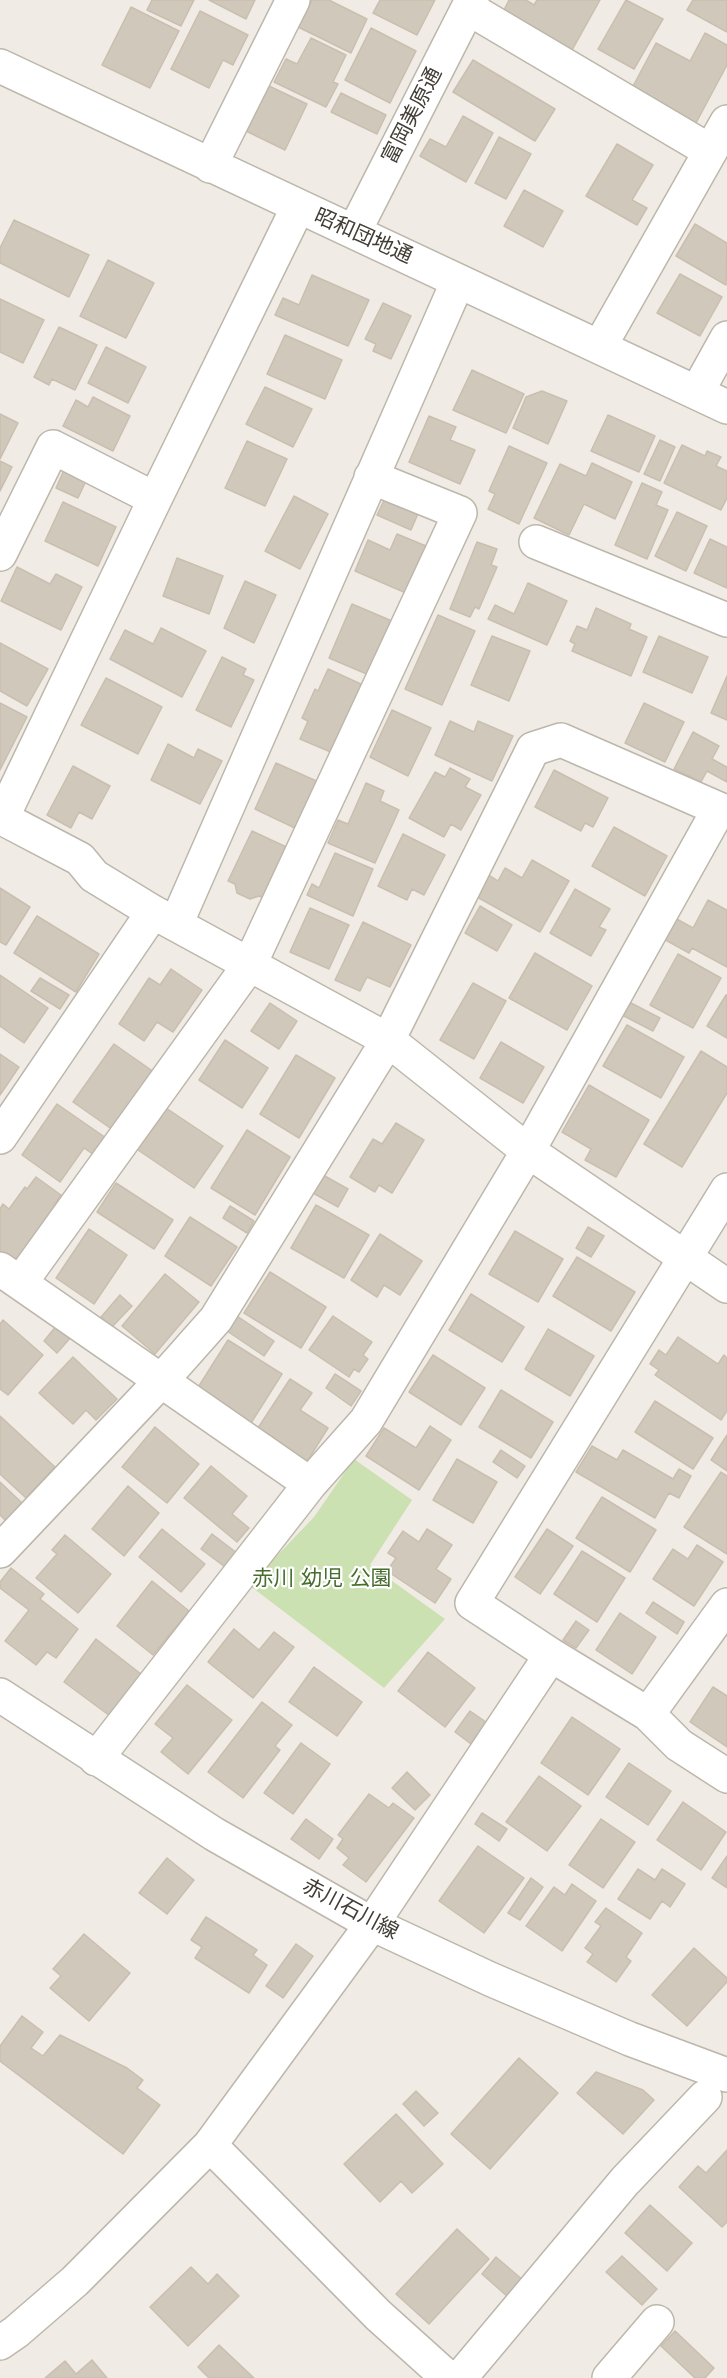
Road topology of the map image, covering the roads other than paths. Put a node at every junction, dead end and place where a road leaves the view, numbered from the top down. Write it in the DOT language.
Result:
graph roads {
  1 [pos="293,0"];
  2 [pos="470,4"];
  3 [pos="3,76"];
  4 [pos="727,122"];
  5 [pos="710,151"];
  6 [pos="210,166"];
  7 [pos="298,207"];
  8 [pos="354,232"];
  9 [pos="458,281"];
  10 [pos="727,338"];
  11 [pos="600,346"];
  12 [pos="697,392"];
  13 [pos="727,407"];
  14 [pos="371,477"];
  15 [pos="155,499"];
  16 [pos="536,542"];
  17 [pos="0,554"];
  18 [pos="727,620"];
  19 [pos="1,818"];
  20 [pos="164,918"];
  21 [pos="250,964"];
  22 [pos="388,1040"];
  23 [pos="0,1137"];
  24 [pos="528,1151"];
  25 [pos="727,1190"];
  26 [pos="685,1256"];
  27 [pos="11,1276"];
  28 [pos="727,1286"];
  29 [pos="161,1381"];
  30 [pos="310,1484"];
  31 [pos="0,1551"];
  32 [pos="727,1605"];
  33 [pos="552,1655"];
  34 [pos="0,1695"];
  35 [pos="648,1714"];
  36 [pos="96,1759"];
  37 [pos="727,1776"];
  38 [pos="372,1924"];
  39 [pos="716,2086"];
  40 [pos="210,2145"];
  41 [pos="657,2322"];
  42 [pos="0,2343"];
  43 [pos="448,2378"];
  44 [pos="460,2378"];
  45 [pos="609,2378"];
  1 -- 6 [label="street"];
  2 -- 5 [label="street"];
  2 -- 8 [label="street, 富岡美原通"];
  3 -- 6 [label="street, 昭和団地通"];
  4 -- 5 [label="street"];
  5 -- 11 [label="street"];
  6 -- 7 [label="street, 昭和団地通"];
  7 -- 8 [label="street, 昭和団地通"];
  7 -- 15 [label="street"];
  8 -- 9 [label="street, 昭和団地通"];
  9 -- 11 [label="street, 昭和団地通"];
  9 -- 14 [label="street"];
  10 -- 12 [label="street"];
  11 -- 12 [label="street, 昭和団地通"];
  12 -- 13 [label="street, 昭和団地通"];
  14 -- 20 [label="street"];
  14 -- 21 [label="street"];
  15 -- 17 [label="street"];
  15 -- 19 [label="street"];
  16 -- 18 [label="street"];
  19 -- 20 [label="street"];
  20 -- 21 [label="street"];
  20 -- 23 [label="street"];
  21 -- 22 [label="street"];
  21 -- 27 [label="street"];
  22 -- 24 [label="street"];
  22 -- 24 [label="street"];
  22 -- 29 [label="street"];
  24 -- 26 [label="street"];
  24 -- 30 [label="street"];
  25 -- 26 [label="street"];
  26 -- 28 [label="street"];
  26 -- 33 [label="street"];
  27 -- 29 [label="street"];
  29 -- 30 [label="street"];
  29 -- 31 [label="street"];
  30 -- 36 [label="street"];
  32 -- 35 [label="street"];
  33 -- 35 [label="street"];
  33 -- 38 [label="street"];
  34 -- 36 [label="street, 赤川石川線"];
  35 -- 37 [label="street"];
  36 -- 38 [label="street, 赤川石川線"];
  38 -- 39 [label="street, 赤川石川線"];
  38 -- 40 [label="street"];
  39 -- 44 [label="street"];
  40 -- 42 [label="street"];
  40 -- 43 [label="street"];
  41 -- 45 [label="street"];
}
